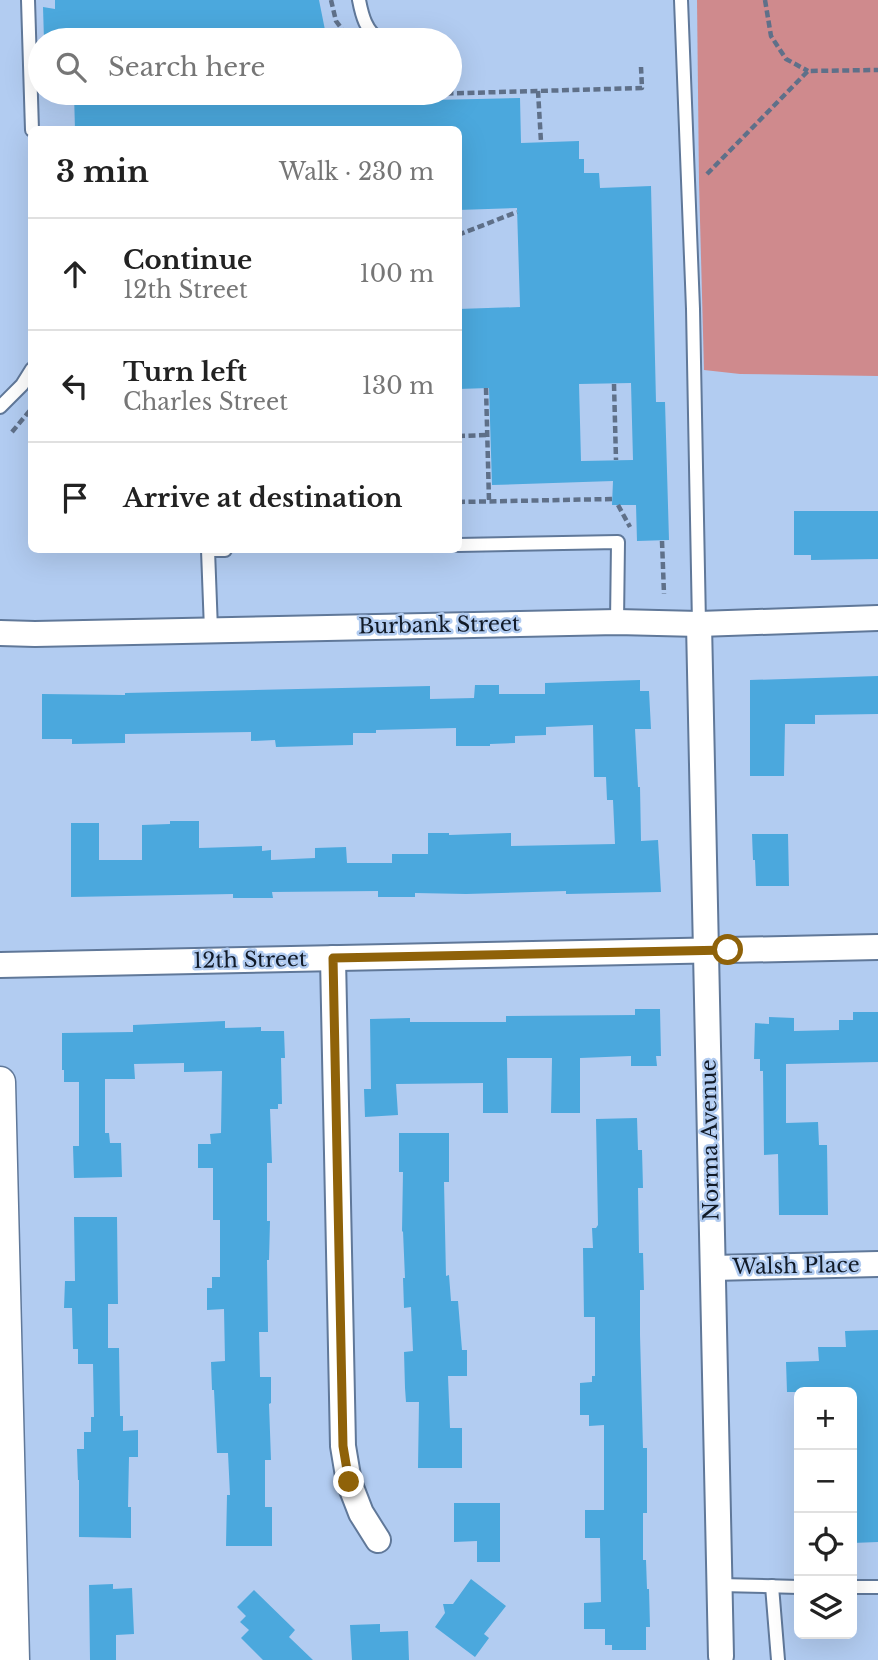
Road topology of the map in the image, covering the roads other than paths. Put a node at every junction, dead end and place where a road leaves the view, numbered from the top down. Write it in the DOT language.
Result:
graph roads {
  1 [pos="28,0"];
  2 [pos="359,0"];
  3 [pos="681,0"];
  4 [pos="29,28"];
  5 [pos="368,28"];
  6 [pos="31,105"];
  7 [pos="32,126"];
  8 [pos="28,375"];
  9 [pos="0,407"];
  10 [pos="462,545"];
  11 [pos="208,553"];
  12 [pos="878,618"];
  13 [pos="617,622"];
  14 [pos="699,624"];
  15 [pos="211,630"];
  16 [pos="0,633"];
  17 [pos="878,947"];
  18 [pos="706,951"];
  19 [pos="333,958"];
  20 [pos="0,965"];
  21 [pos="0,1082"];
  22 [pos="2,1258"];
  23 [pos="878,1264"];
  24 [pos="713,1268"];
  25 [pos="378,1540"];
  26 [pos="6,1570"];
  27 [pos="720,1585"];
  28 [pos="772,1586"];
  29 [pos="794,1587"];
  30 [pos="857,1587"];
  31 [pos="878,1587"];
  32 [pos="721,1656"];
  33 [pos="14,1660"];
  34 [pos="778,1660"];
  1 -- 4 [label="lane"];
  2 -- 5 [label="lane"];
  3 -- 14 [label="lane"];
  6 -- 7 [label="lane"];
  8 -- 9 [label="lane"];
  10 -- 13 [label="lane"];
  11 -- 15 [label="lane"];
  12 -- 14 [label="street, Burbank Street"];
  13 -- 14 [label="street, Burbank Street"];
  13 -- 15 [label="street, Burbank Street"];
  14 -- 18 [label="street, Norma Avenue"];
  15 -- 16 [label="street, Burbank Street"];
  17 -- 18 [label="street, 12th Street"];
  18 -- 19 [label="street, 12th Street"];
  18 -- 24 [label="street, Norma Avenue"];
  19 -- 20 [label="street, 12th Street"];
  19 -- 25 [label="street"];
  21 -- 22 [label="street"];
  22 -- 26 [label="street"];
  23 -- 24 [label="street, Walsh Place"];
  24 -- 27 [label="street, Norma Avenue"];
  26 -- 33 [label="street"];
  27 -- 28 [label="lane"];
  27 -- 32 [label="street, Norma Avenue"];
  28 -- 29 [label="lane"];
  28 -- 34 [label="lane"];
  30 -- 31 [label="lane"];
}
